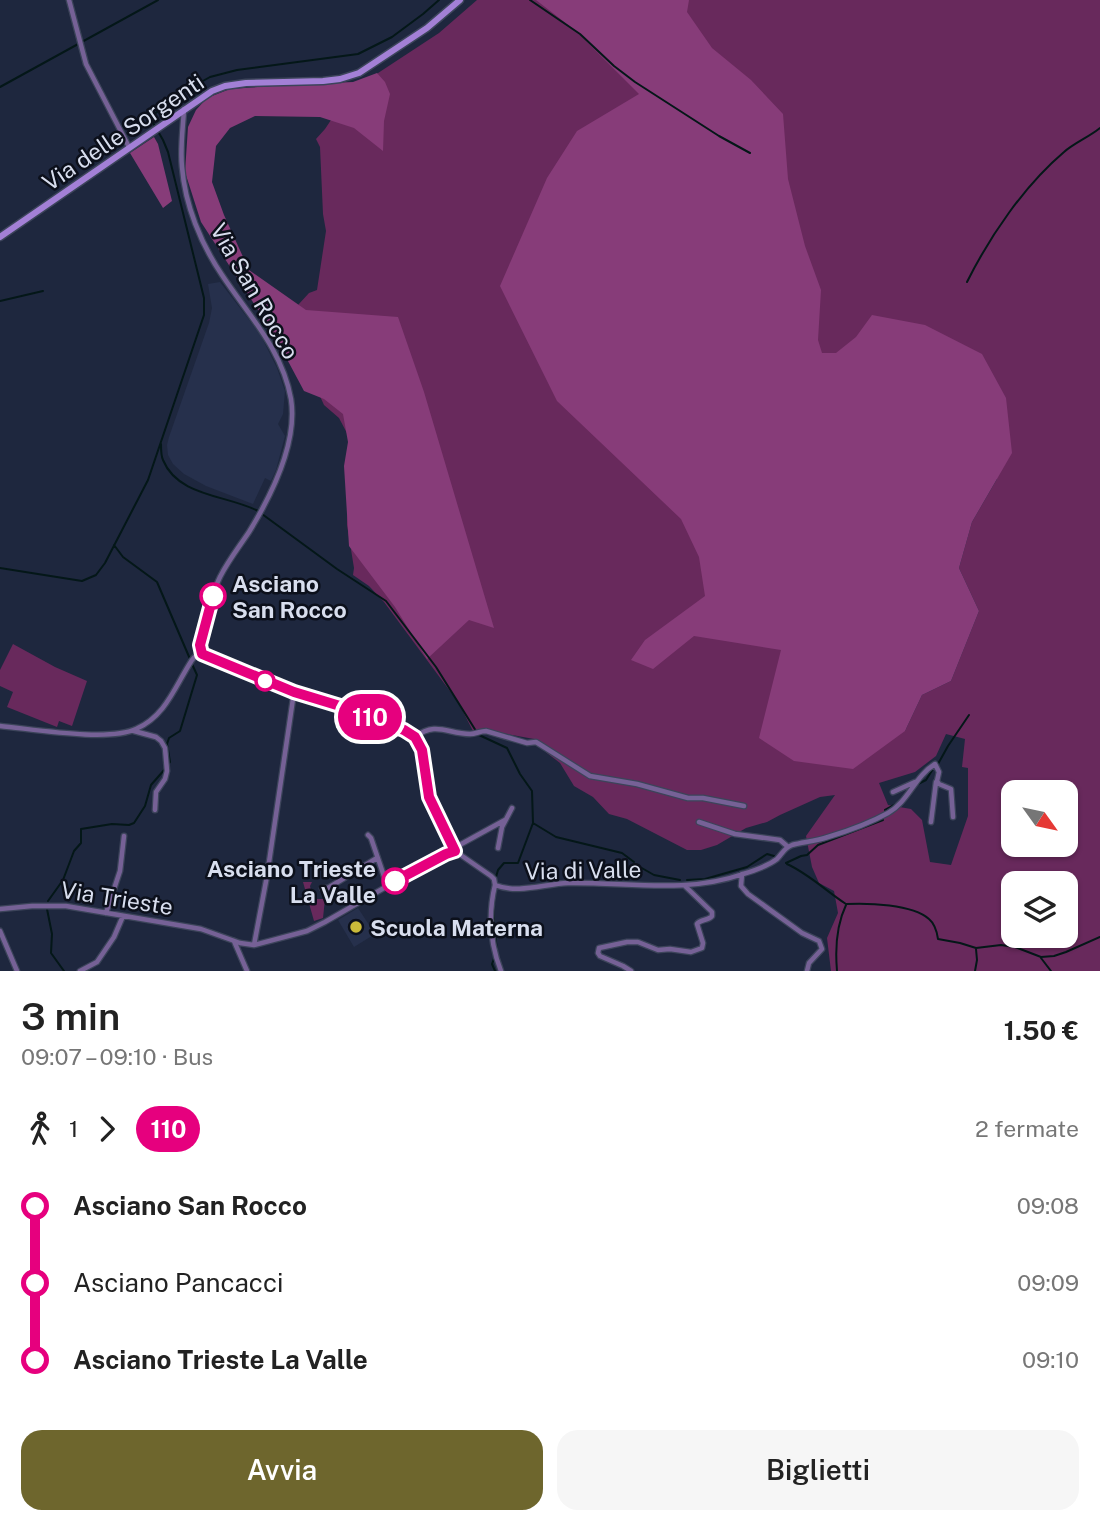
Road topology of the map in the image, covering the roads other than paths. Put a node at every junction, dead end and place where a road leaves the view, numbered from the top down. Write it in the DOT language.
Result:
graph roads {
  1 [pos="69,0"];
  2 [pos="460,0"];
  3 [pos="184,108"];
  4 [pos="129,147"];
  5 [pos="0,237"];
  6 [pos="200,651"];
  7 [pos="294,692"];
  8 [pos="0,726"];
  9 [pos="134,731"];
  10 [pos="415,737"];
  11 [pos="937,781"];
  12 [pos="916,782"];
  13 [pos="893,792"];
  14 [pos="744,806"];
  15 [pos="512,808"];
  16 [pos="155,810"];
  17 [pos="953,817"];
  18 [pos="505,820"];
  19 [pos="699,822"];
  20 [pos="931,822"];
  21 [pos="368,835"];
  22 [pos="124,836"];
  23 [pos="788,846"];
  24 [pos="498,848"];
  25 [pos="454,850"];
  26 [pos="377,858"];
  27 [pos="742,874"];
  28 [pos="387,886"];
  29 [pos="497,886"];
  30 [pos="684,886"];
  31 [pos="322,888"];
  32 [pos="0,909"];
  33 [pos="106,913"];
  34 [pos="123,916"];
  35 [pos="0,931"];
  36 [pos="234,941"];
  37 [pos="254,945"];
  38 [pos="17,971"];
  39 [pos="80,971"];
  40 [pos="247,971"];
  41 [pos="501,971"];
  42 [pos="631,971"];
  43 [pos="807,971"];
  1 -- 4 [label="street"];
  2 -- 3 [label="main road, Via delle Sorgenti"];
  3 -- 4 [label="main road, Via delle Sorgenti"];
  3 -- 6 [label="street, Via San Rocco"];
  4 -- 5 [label="main road, Via delle Sorgenti"];
  6 -- 7 [label="street"];
  6 -- 9 [label="street"];
  7 -- 10 [label="street"];
  7 -- 37 [label="street"];
  8 -- 9 [label="street"];
  9 -- 16 [label="street"];
  10 -- 14 [label="street"];
  10 -- 25 [label="street"];
  11 -- 12 [label="street, Via di Valle"];
  11 -- 17 [label="street"];
  11 -- 20 [label="street"];
  12 -- 13 [label="street"];
  12 -- 23 [label="street, Via di Valle"];
  15 -- 18 [label="street"];
  18 -- 24 [label="street"];
  18 -- 25 [label="street, Via Trieste"];
  19 -- 23 [label="street"];
  21 -- 26 [label="street"];
  22 -- 33 [label="street"];
  23 -- 27 [label="street, Via di Valle"];
  25 -- 28 [label="street, Via Trieste"];
  25 -- 29 [label="street, Via di Valle"];
  26 -- 28 [label="street"];
  26 -- 31 [label="street"];
  27 -- 30 [label="street, Via di Valle"];
  27 -- 43 [label="street"];
  28 -- 37 [label="street, Via Trieste"];
  29 -- 30 [label="street, Via di Valle"];
  29 -- 41 [label="street"];
  30 -- 42 [label="street"];
  32 -- 33 [label="street, Via Trieste"];
  33 -- 34 [label="street, Via Trieste"];
  34 -- 36 [label="street, Via Trieste"];
  34 -- 39 [label="street"];
  35 -- 38 [label="street"];
  36 -- 37 [label="street, Via Trieste"];
  36 -- 40 [label="street"];
}
